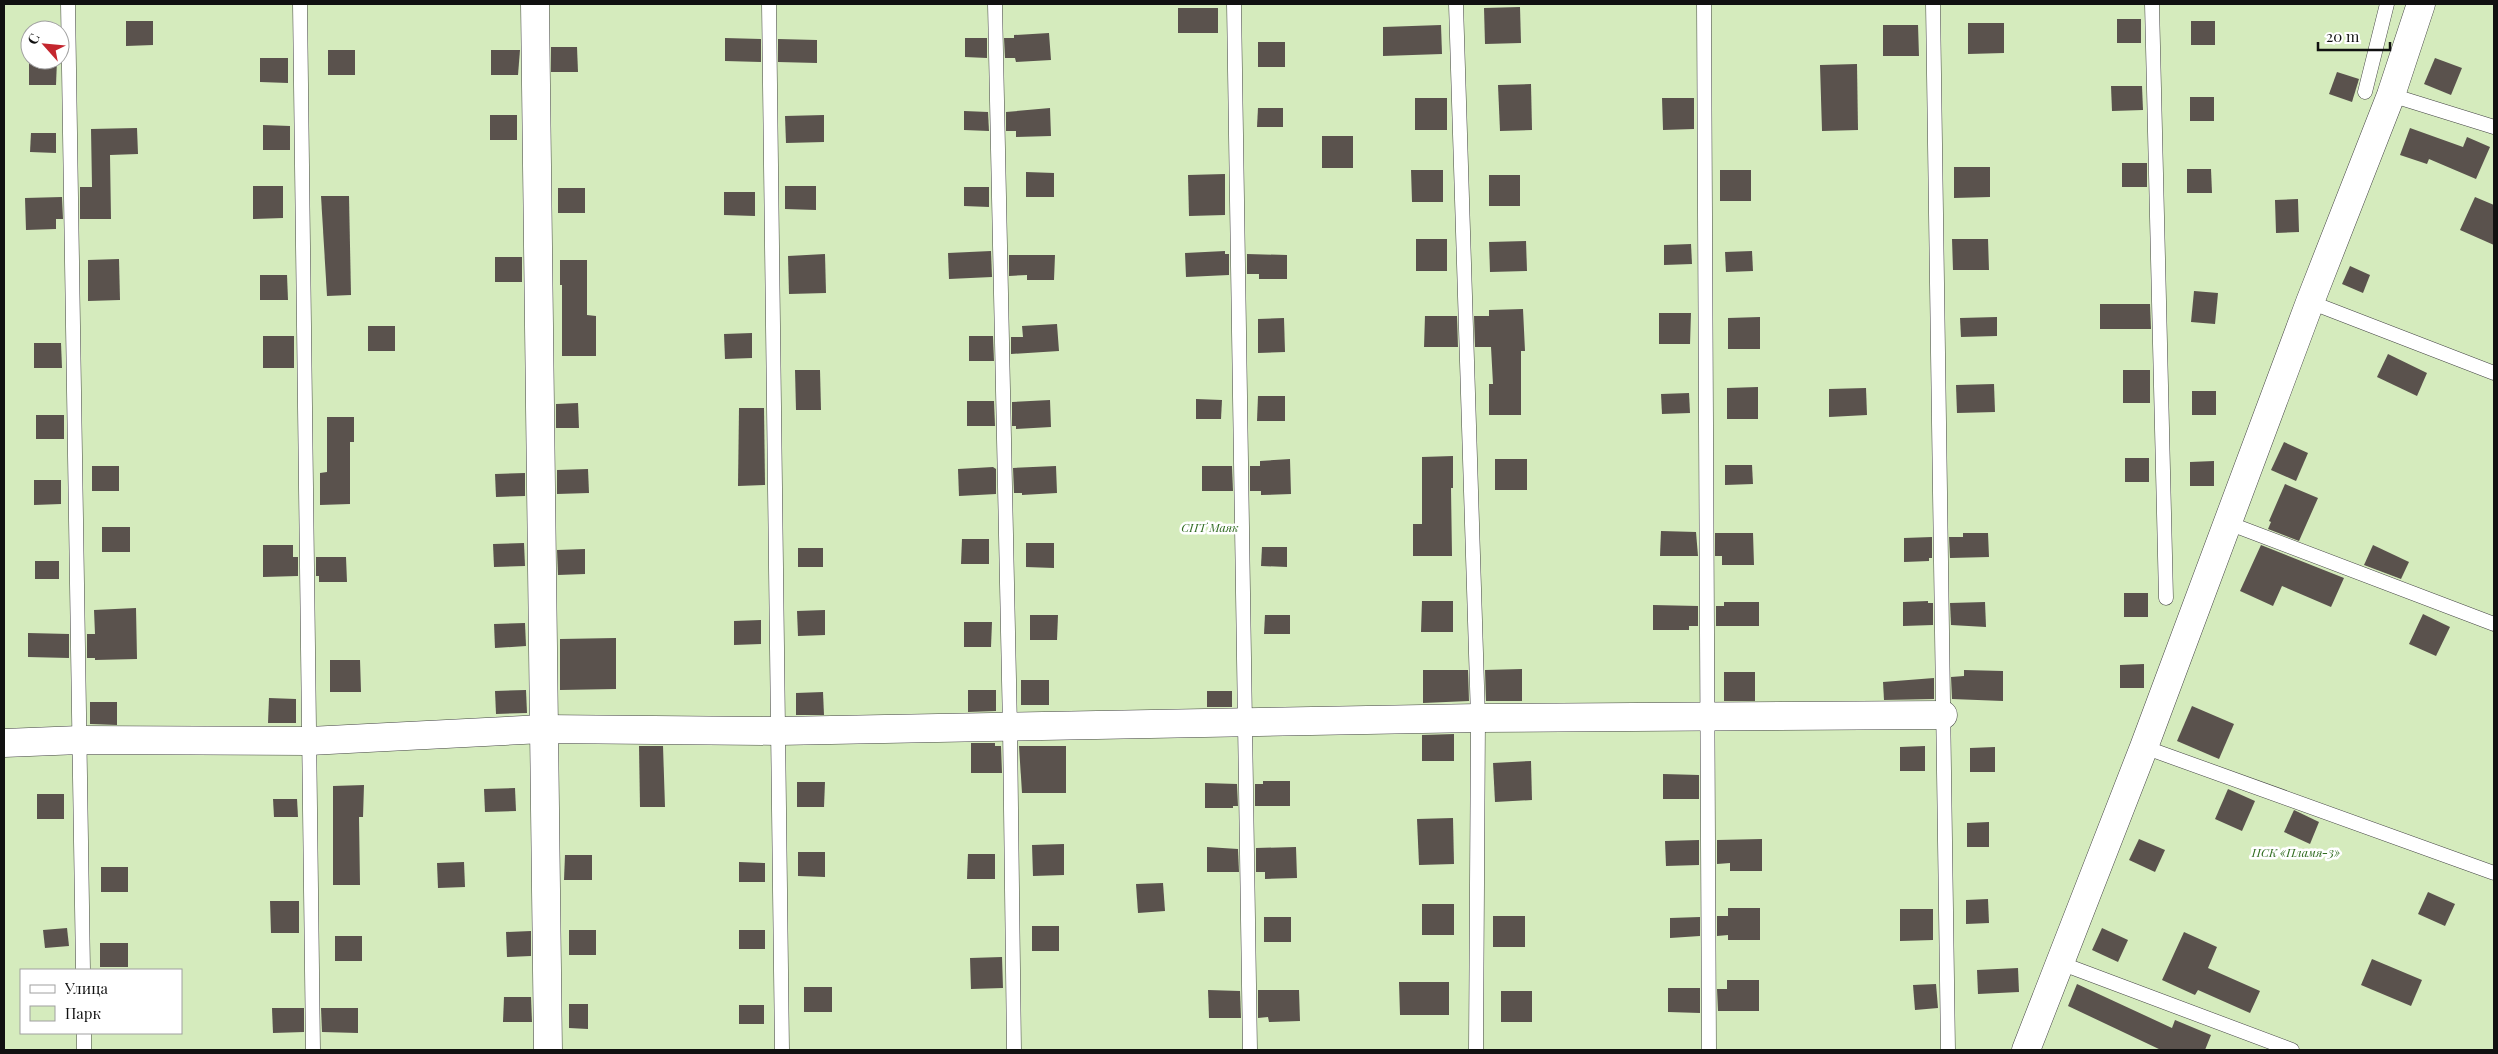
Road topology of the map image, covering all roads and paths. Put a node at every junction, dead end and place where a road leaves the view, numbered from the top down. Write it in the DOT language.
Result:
graph roads {
  1 [pos="68,4"];
  2 [pos="300,4"];
  3 [pos="535,4"];
  4 [pos="769,4"];
  5 [pos="995,4"];
  6 [pos="1234,4"];
  7 [pos="1456,4"];
  8 [pos="1704,4"];
  9 [pos="1933,4"];
  10 [pos="2152,4"];
  11 [pos="2387,4"];
  12 [pos="2421,4"];
  13 [pos="2378,93"];
  14 [pos="2494,127"];
  15 [pos="2310,302"];
  16 [pos="2494,373"];
  17 [pos="2228,523"];
  18 [pos="2166,598"];
  19 [pos="2494,624"];
  20 [pos="1943,715"];
  21 [pos="1709,716"];
  22 [pos="1478,718"];
  23 [pos="1246,723"];
  24 [pos="1010,728"];
  25 [pos="543,729"];
  26 [pos="778,731"];
  27 [pos="80,740"];
  28 [pos="309,741"];
  29 [pos="4,743"];
  30 [pos="2144,747"];
  31 [pos="2494,873"];
  32 [pos="2060,963"];
  33 [pos="83,969"];
  34 [pos="84,1034"];
  35 [pos="84,1050"];
  36 [pos="313,1050"];
  37 [pos="548,1050"];
  38 [pos="782,1050"];
  39 [pos="1014,1050"];
  40 [pos="1250,1050"];
  41 [pos="1476,1050"];
  42 [pos="1709,1050"];
  43 [pos="1948,1050"];
  44 [pos="2026,1050"];
  45 [pos="2292,1050"];
  1 -- 27 [label="lane"];
  2 -- 28 [label="lane"];
  3 -- 25 [label="street"];
  4 -- 26 [label="lane"];
  5 -- 24 [label="lane"];
  6 -- 23 [label="lane"];
  7 -- 22 [label="lane"];
  8 -- 21 [label="lane"];
  9 -- 20 [label="lane"];
  10 -- 18 [label="lane"];
  11 -- 13 [label="lane"];
  12 -- 13 [label="street"];
  13 -- 14 [label="lane"];
  13 -- 15 [label="street"];
  15 -- 16 [label="lane"];
  15 -- 17 [label="street"];
  17 -- 19 [label="lane"];
  17 -- 30 [label="street"];
  20 -- 21 [label="street"];
  20 -- 43 [label="lane"];
  21 -- 22 [label="street"];
  21 -- 42 [label="lane"];
  22 -- 23 [label="street"];
  22 -- 41 [label="lane"];
  23 -- 24 [label="street"];
  23 -- 40 [label="lane"];
  24 -- 26 [label="street"];
  24 -- 39 [label="lane"];
  25 -- 26 [label="street"];
  25 -- 28 [label="street"];
  25 -- 37 [label="street"];
  26 -- 38 [label="lane"];
  27 -- 28 [label="street"];
  27 -- 29 [label="street"];
  27 -- 33 [label="lane"];
  28 -- 36 [label="lane"];
  30 -- 31 [label="lane"];
  30 -- 32 [label="street"];
  32 -- 44 [label="street"];
  32 -- 45 [label="lane"];
  34 -- 35 [label="lane"];
}
